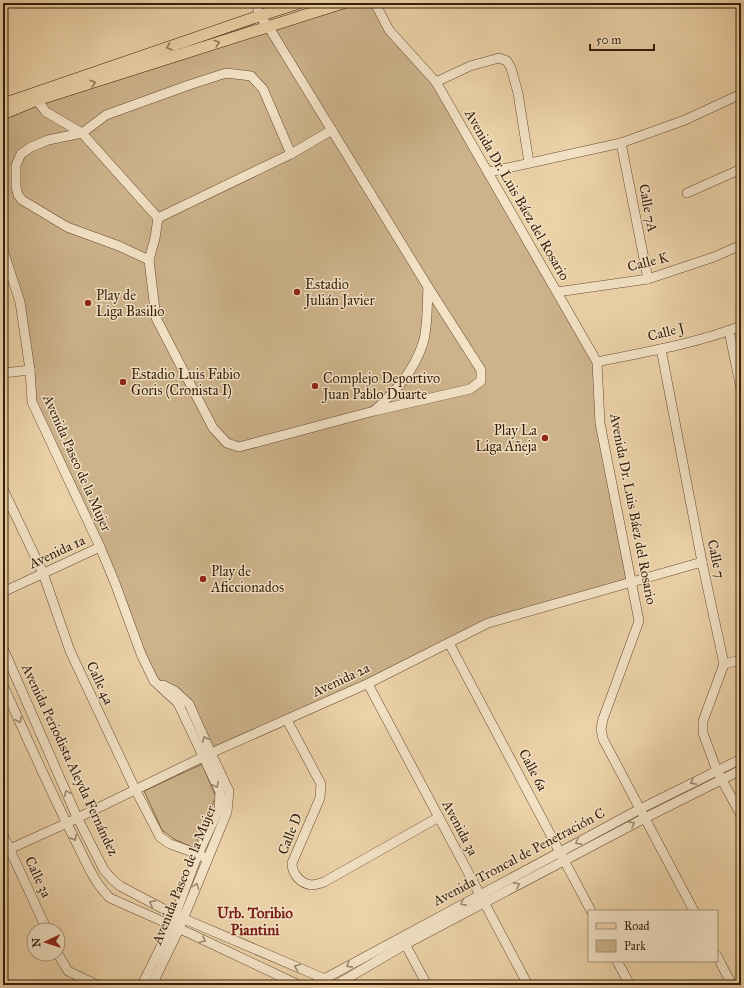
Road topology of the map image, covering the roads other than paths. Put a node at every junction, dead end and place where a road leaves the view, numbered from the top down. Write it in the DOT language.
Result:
graph roads {
  1 [pos="257,3"];
  2 [pos="299,3"];
  3 [pos="343,3"];
  4 [pos="375,3"];
  5 [pos="259,16"];
  6 [pos="268,26"];
  7 [pos="436,82"];
  8 [pos="740,96"];
  9 [pos="36,97"];
  10 [pos="3,104"];
  11 [pos="3,114"];
  12 [pos="332,130"];
  13 [pos="82,134"];
  14 [pos="621,143"];
  15 [pos="291,154"];
  16 [pos="529,163"];
  17 [pos="741,169"];
  18 [pos="489,172"];
  19 [pos="687,193"];
  20 [pos="158,218"];
  21 [pos="741,245"];
  22 [pos="3,250"];
  23 [pos="149,260"];
  24 [pos="648,279"];
  25 [pos="428,287"];
  26 [pos="557,292"];
  27 [pos="741,326"];
  28 [pos="729,331"];
  29 [pos="661,349"];
  30 [pos="597,362"];
  31 [pos="30,370"];
  32 [pos="3,373"];
  33 [pos="741,387"];
  34 [pos="374,411"];
  35 [pos="3,489"];
  36 [pos="100,547"];
  37 [pos="702,562"];
  38 [pos="43,574"];
  39 [pos="632,582"];
  40 [pos="3,592"];
  41 [pos="449,643"];
  42 [pos="3,648"];
  43 [pos="741,660"];
  44 [pos="724,664"];
  45 [pos="368,684"];
  46 [pos="3,685"];
  47 [pos="288,720"];
  48 [pos="207,755"];
  49 [pos="741,759"];
  50 [pos="741,770"];
  51 [pos="717,771"];
  52 [pos="721,780"];
  53 [pos="135,789"];
  54 [pos="640,809"];
  55 [pos="741,815"];
  56 [pos="77,817"];
  57 [pos="439,817"];
  58 [pos="645,818"];
  59 [pos="66,823"];
  60 [pos="3,835"];
  61 [pos="6,850"];
  62 [pos="198,854"];
  63 [pos="562,856"];
  64 [pos="207,859"];
  65 [pos="482,898"];
  66 [pos="590,910"];
  67 [pos="693,910"];
  68 [pos="179,917"];
  69 [pos="43,922"];
  70 [pos="175,927"];
  71 [pos="403,940"];
  72 [pos="718,958"];
  73 [pos="63,962"];
  74 [pos="618,962"];
  75 [pos="327,982"];
  76 [pos="98,985"];
  77 [pos="142,985"];
  78 [pos="152,985"];
  79 [pos="299,985"];
  80 [pos="313,985"];
  81 [pos="336,985"];
  82 [pos="427,985"];
  83 [pos="528,985"];
  84 [pos="630,985"];
  85 [pos="732,985"];
  1 -- 5 [label="street"];
  2 -- 5 [label="main road"];
  3 -- 6 [label="main road"];
  4 -- 7 [label="street, Avenida Dr. Luis Báez del Rosario"];
  5 -- 6 [label="street"];
  5 -- 9 [label="main road, one-way"];
  9 -- 6 [label="main road, one-way"];
  6 -- 12 [label="street"];
  7 -- 16 [label="street"];
  7 -- 18 [label="street, Avenida Dr. Luis Báez del Rosario"];
  8 -- 14 [label="street"];
  9 -- 10 [label="main road"];
  9 -- 11 [label="main road"];
  9 -- 13 [label="street"];
  12 -- 15 [label="street"];
  12 -- 25 [label="street"];
  13 -- 15 [label="street"];
  13 -- 20 [label="street"];
  13 -- 23 [label="street"];
  14 -- 16 [label="street"];
  14 -- 24 [label="street, Calle 7A"];
  15 -- 20 [label="street"];
  16 -- 18 [label="street"];
  17 -- 19 [label="street"];
  18 -- 26 [label="street, Avenida Dr. Luis Báez del Rosario"];
  20 -- 23 [label="street"];
  21 -- 24 [label="street, Calle K"];
  22 -- 31 [label="street, Avenida Paseo de la Mujer"];
  23 -- 34 [label="street"];
  24 -- 26 [label="street, Calle K"];
  25 -- 34 [label="street"];
  25 -- 34 [label="street"];
  26 -- 30 [label="street, Avenida Dr. Luis Báez del Rosario"];
  27 -- 28 [label="street, Calle J"];
  28 -- 29 [label="street, Calle J"];
  28 -- 33 [label="street"];
  29 -- 30 [label="street, Calle J"];
  29 -- 37 [label="street, Calle 7"];
  30 -- 39 [label="street, Avenida Dr. Luis Báez del Rosario"];
  31 -- 32 [label="street"];
  31 -- 36 [label="street, Avenida Paseo de la Mujer"];
  35 -- 38 [label="street, Calle 4a"];
  36 -- 38 [label="street, Avenida 1a"];
  36 -- 48 [label="street, Avenida Paseo de la Mujer"];
  37 -- 39 [label="street, Avenida 2a"];
  37 -- 44 [label="street, Calle 7"];
  38 -- 40 [label="street, Avenida 1a"];
  38 -- 53 [label="street, Calle 4a"];
  39 -- 41 [label="street, Avenida 2a"];
  39 -- 54 [label="street, Avenida Dr. Luis Báez del Rosario"];
  41 -- 45 [label="street, Avenida 2a"];
  41 -- 63 [label="street, Calle 6a"];
  56 -- 42 [label="street, Avenida Periodista Aleyda Fernández, one-way"];
  43 -- 44 [label="street"];
  44 -- 51 [label="street"];
  45 -- 47 [label="street, Avenida 2a"];
  45 -- 57 [label="street, Avenida 3a"];
  46 -- 59 [label="street, Avenida Periodista Aleyda Fernández, one-way"];
  47 -- 48 [label="street, Avenida 2a"];
  47 -- 57 [label="street, Calle D"];
  48 -- 53 [label="street, Avenida 2a"];
  48 -- 62 [label="street, Avenida Paseo de la Mujer, one-way"];
  48 -- 64 [label="street, Avenida Paseo de la Mujer"];
  49 -- 51 [label="street, Avenida Troncal de Penetración C"];
  50 -- 52 [label="street, Avenida Troncal de Penetración C"];
  51 -- 52 [label="street"];
  51 -- 54 [label="street, Avenida Troncal de Penetración C, one-way"];
  52 -- 55 [label="street"];
  52 -- 58 [label="street, Avenida Troncal de Penetración C"];
  53 -- 56 [label="street, Avenida 2a"];
  53 -- 62 [label="street, Calle 4a"];
  54 -- 58 [label="street, Avenida Dr. Luis Báez del Rosario"];
  54 -- 63 [label="street, Avenida Troncal de Penetración C, one-way"];
  56 -- 59 [label="street, Avenida 2a"];
  68 -- 56 [label="street, Avenida Periodista Aleyda Fernández, one-way"];
  57 -- 65 [label="street, Avenida 3a"];
  63 -- 58 [label="street, Avenida Troncal de Penetración C, one-way"];
  58 -- 67 [label="street, Avenida Dr. Luis Báez del Rosario"];
  59 -- 61 [label="street, Avenida 2a"];
  59 -- 70 [label="street, Avenida Periodista Aleyda Fernández, one-way"];
  60 -- 61 [label="street, Calle 3a"];
  61 -- 69 [label="street, Calle 3a"];
  62 -- 64 [label="street, Calle 4a"];
  62 -- 68 [label="street, Avenida Paseo de la Mujer"];
  63 -- 65 [label="street, Avenida Troncal de Penetración C"];
  63 -- 66 [label="street, Calle 6a"];
  68 -- 64 [label="street, Avenida Paseo de la Mujer, one-way"];
  65 -- 71 [label="street, Avenida Troncal de Penetración C"];
  65 -- 83 [label="street, Avenida 3a"];
  68 -- 70 [label="street, Avenida Paseo de la Mujer"];
  75 -- 68 [label="street, Avenida Periodista Aleyda Fernández, one-way"];
  70 -- 77 [label="street, Avenida Paseo de la Mujer"];
  70 -- 78 [label="street, Avenida Paseo de la Mujer"];
  70 -- 79 [label="street, Avenida Periodista Aleyda Fernández, one-way"];
  71 -- 75 [label="street, Avenida Troncal de Penetración C, one-way"];
  71 -- 81 [label="street, Avenida Troncal de Penetración C"];
  71 -- 82 [label="street"];
  72 -- 85 [label="street"];
  73 -- 76 [label="street"];
  74 -- 84 [label="street"];
  75 -- 80 [label="street, Avenida Troncal de Penetración C"];
}
